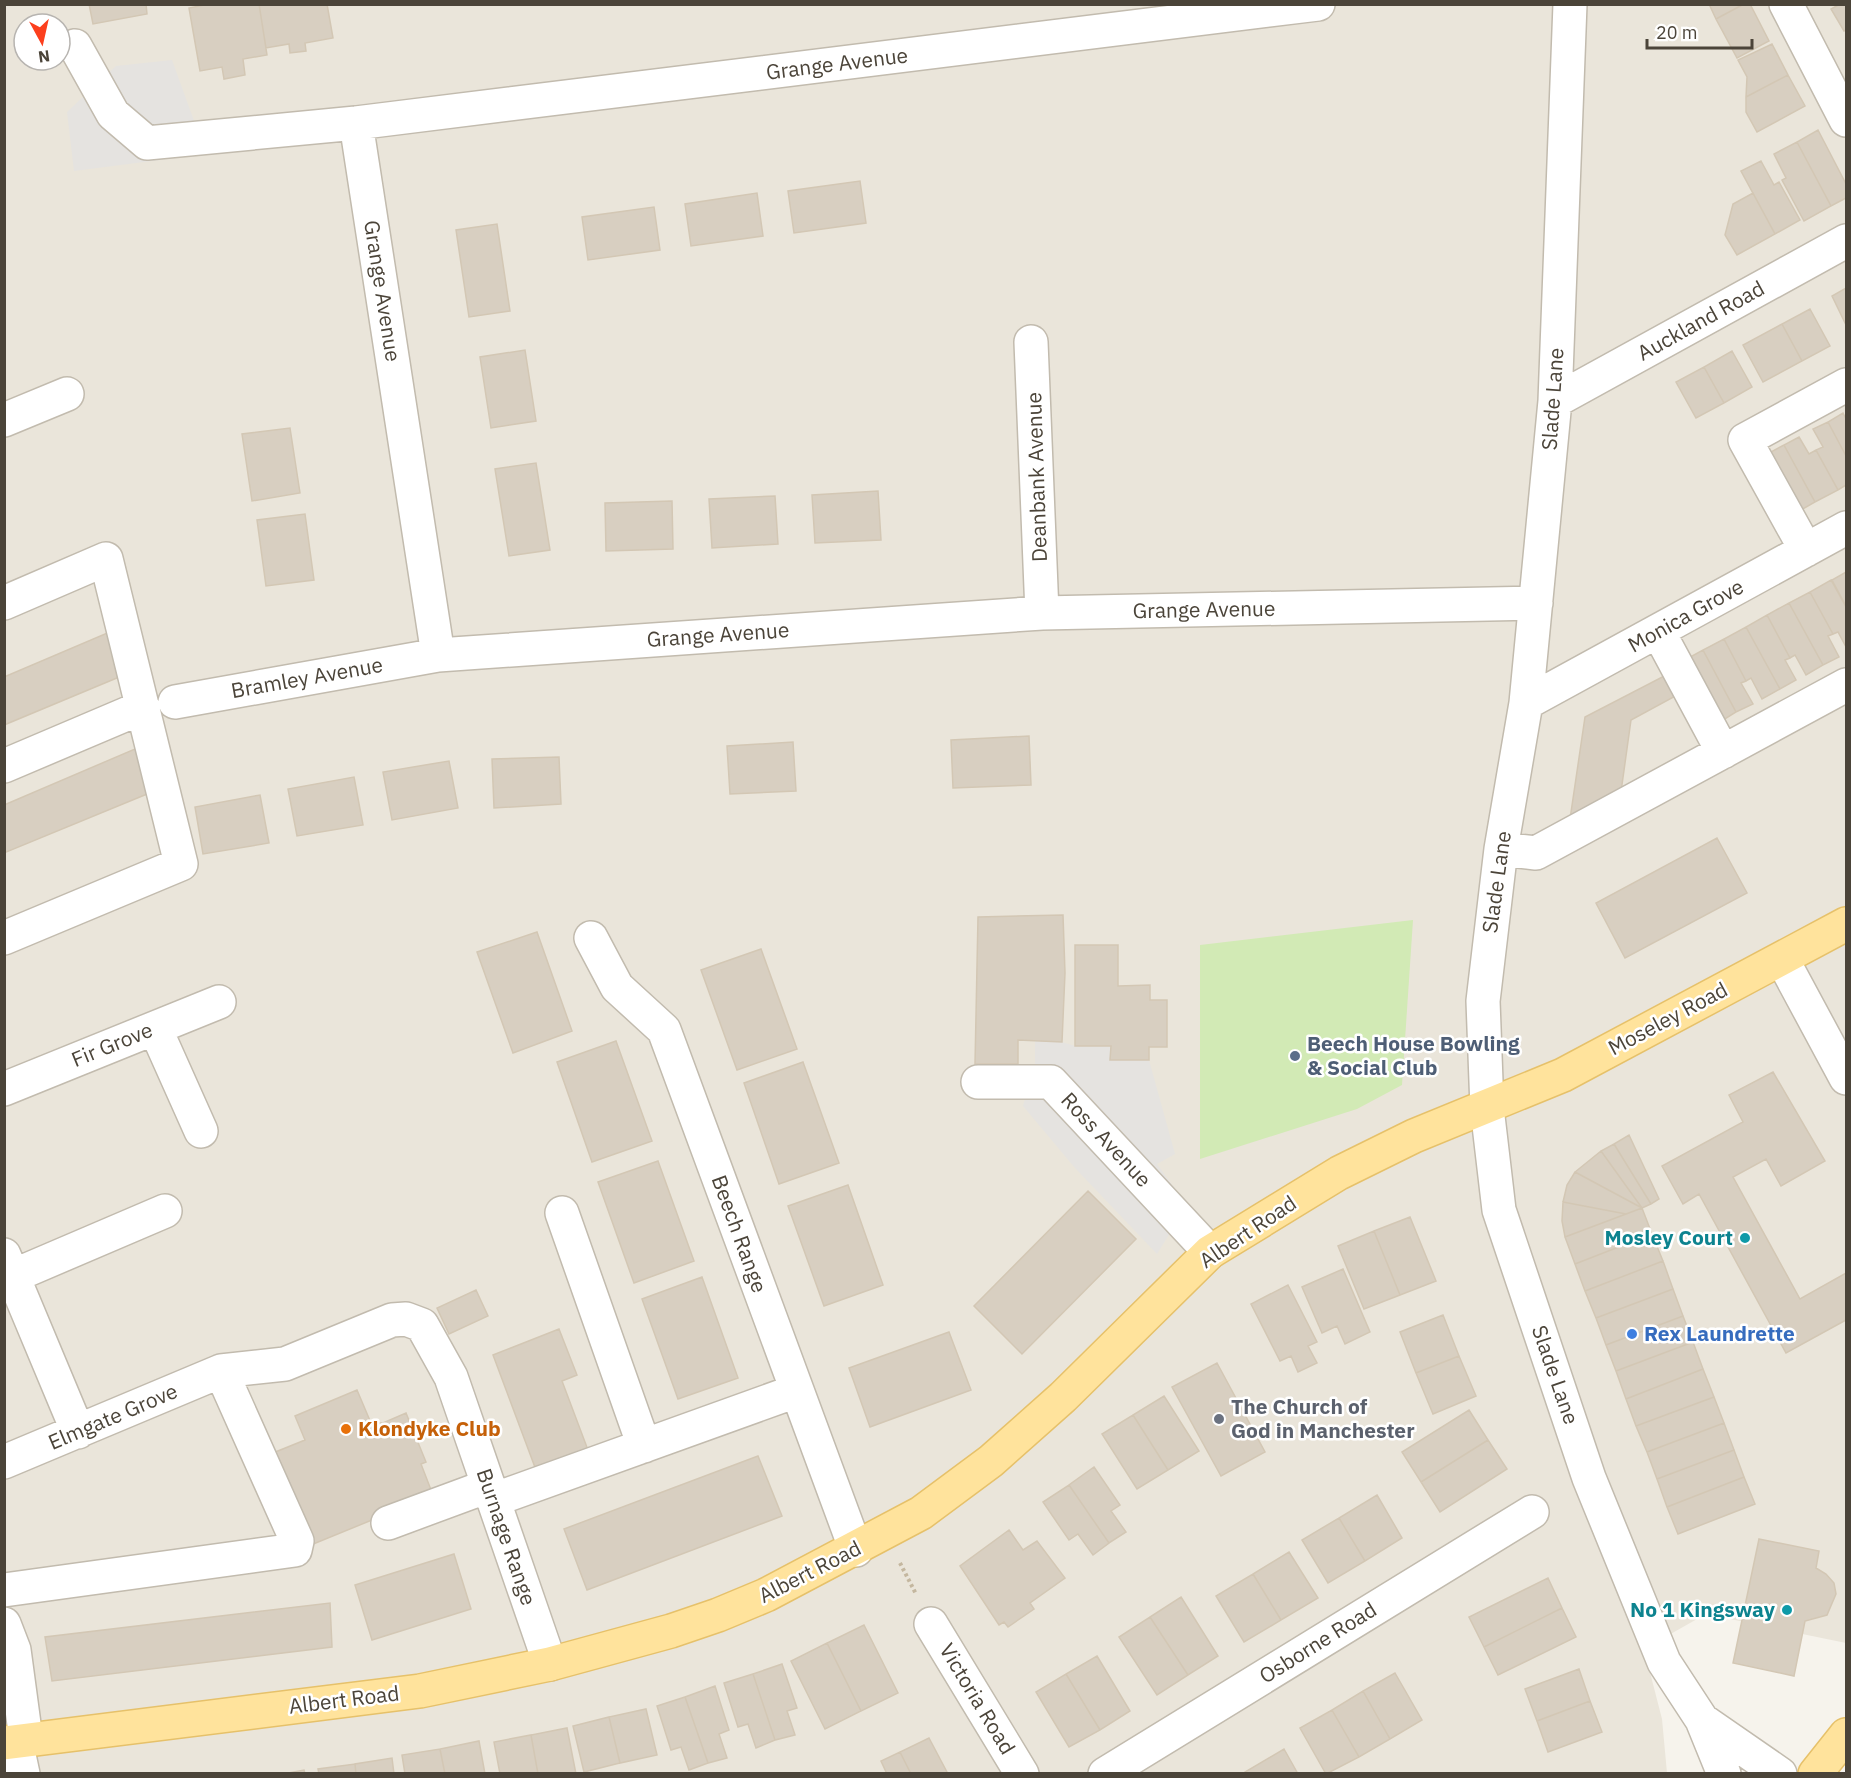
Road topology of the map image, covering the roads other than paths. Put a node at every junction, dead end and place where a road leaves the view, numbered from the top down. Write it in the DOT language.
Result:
graph roads {
  1 [pos="1318,4"];
  2 [pos="1570,4"];
  3 [pos="1786,4"];
  4 [pos="75,46"];
  5 [pos="1846,120"];
  6 [pos="356,123"];
  7 [pos="1846,241"];
  8 [pos="1031,342"];
  9 [pos="1846,385"];
  10 [pos="67,394"];
  11 [pos="1555,400"];
  12 [pos="4,420"];
  13 [pos="1846,528"];
  14 [pos="1806,550"];
  15 [pos="4,603"];
  16 [pos="1536,603"];
  17 [pos="1042,613"];
  18 [pos="1658,631"];
  19 [pos="438,654"];
  20 [pos="1846,685"];
  21 [pos="175,702"];
  22 [pos="1526,703"];
  23 [pos="143,707"];
  24 [pos="1723,752"];
  25 [pos="4,766"];
  26 [pos="1501,849"];
  27 [pos="1846,924"];
  28 [pos="4,938"];
  29 [pos="591,938"];
  30 [pos="1782,959"];
  31 [pos="219,1002"];
  32 [pos="155,1028"];
  33 [pos="1846,1078"];
  34 [pos="978,1082"];
  35 [pos="4,1089"];
  36 [pos="1487,1108"];
  37 [pos="201,1131"];
  38 [pos="165,1211"];
  39 [pos="562,1213"];
  40 [pos="1210,1252"];
  41 [pos="9,1266"];
  42 [pos="221,1371"];
  43 [pos="451,1377"];
  44 [pos="796,1391"];
  45 [pos="78,1432"];
  46 [pos="644,1446"];
  47 [pos="4,1462"];
  48 [pos="490,1493"];
  49 [pos="1532,1512"];
  50 [pos="388,1523"];
  51 [pos="856,1550"];
  52 [pos="4,1590"];
  53 [pos="4,1624"];
  54 [pos="931,1624"];
  55 [pos="550,1664"];
  56 [pos="1702,1720"];
  57 [pos="1846,1735"];
  58 [pos="16,1741"];
  59 [pos="23,1773"];
  60 [pos="1022,1773"];
  61 [pos="1104,1773"];
  62 [pos="1724,1773"];
  63 [pos="1780,1773"];
  64 [pos="1815,1773"];
  1 -- 6 [label="street, Grange Avenue"];
  2 -- 11 [label="street, Slade Lane"];
  3 -- 5 [label="street"];
  4 -- 6 [label="street, Grange Avenue"];
  6 -- 19 [label="street, Grange Avenue"];
  7 -- 11 [label="street, Auckland Road"];
  8 -- 17 [label="street, Deanbank Avenue"];
  9 -- 14 [label="street"];
  10 -- 12 [label="street"];
  11 -- 16 [label="street, Slade Lane"];
  13 -- 14 [label="street, Monica Grove"];
  14 -- 18 [label="street, Monica Grove"];
  15 -- 23 [label="street"];
  16 -- 17 [label="street, Grange Avenue"];
  16 -- 22 [label="street, Slade Lane"];
  17 -- 19 [label="street, Grange Avenue"];
  18 -- 22 [label="street, Monica Grove"];
  18 -- 24 [label="street"];
  19 -- 21 [label="street, Bramley Avenue"];
  20 -- 24 [label="street"];
  22 -- 26 [label="street, Slade Lane"];
  23 -- 25 [label="street"];
  23 -- 28 [label="street"];
  24 -- 26 [label="street"];
  26 -- 36 [label="street, Slade Lane"];
  27 -- 30 [label="main road, Moseley Road"];
  29 -- 44 [label="street, Beech Range"];
  30 -- 33 [label="street"];
  30 -- 36 [label="main road, Moseley Road"];
  31 -- 32 [label="street, Fir Grove"];
  32 -- 35 [label="street, Fir Grove"];
  32 -- 37 [label="street"];
  34 -- 40 [label="street, Ross Avenue"];
  36 -- 40 [label="main road, Albert Road"];
  36 -- 56 [label="street, Slade Lane"];
  38 -- 41 [label="street"];
  39 -- 46 [label="street"];
  40 -- 51 [label="main road, Albert Road"];
  41 -- 45 [label="street"];
  42 -- 43 [label="street, Elmgate Grove"];
  42 -- 45 [label="street, Elmgate Grove"];
  42 -- 52 [label="street"];
  43 -- 48 [label="street, Burnage Range"];
  44 -- 46 [label="street"];
  44 -- 51 [label="street, Beech Range"];
  45 -- 47 [label="street, Elmgate Grove"];
  46 -- 48 [label="street"];
  48 -- 50 [label="street"];
  48 -- 55 [label="street, Burnage Range"];
  49 -- 61 [label="street, Osborne Road"];
  51 -- 55 [label="main road, Albert Road"];
  53 -- 58 [label="street"];
  54 -- 60 [label="street, Victoria Road"];
  55 -- 58 [label="main road, Albert Road"];
  56 -- 62 [label="street, Slade Lane"];
  56 -- 63 [label="street, Slade Lane"];
  57 -- 64 [label="main road"];
  58 -- 59 [label="street"];
}
